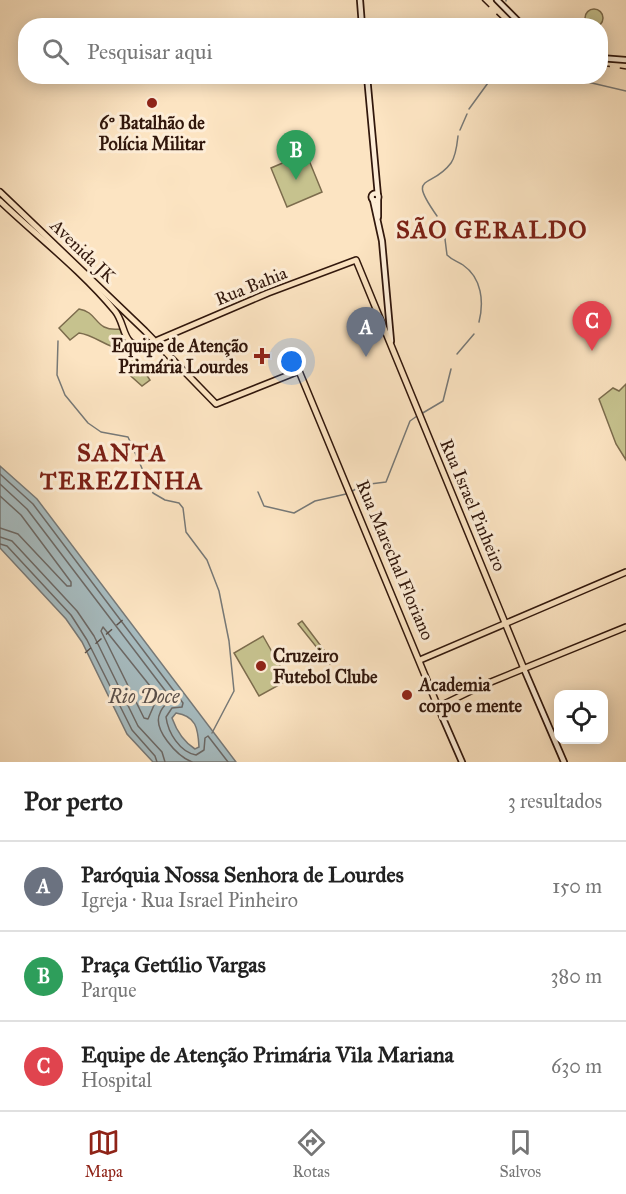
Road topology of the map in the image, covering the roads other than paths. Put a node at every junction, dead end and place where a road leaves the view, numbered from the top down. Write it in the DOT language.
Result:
graph roads {
  1 [pos="360,0"];
  2 [pos="497,0"];
  3 [pos="361,18"];
  4 [pos="515,18"];
  5 [pos="608,59"];
  6 [pos="626,60"];
  7 [pos="368,84"];
  8 [pos="0,192"];
  9 [pos="0,201"];
  10 [pos="356,260"];
  11 [pos="385,322"];
  12 [pos="159,340"];
  13 [pos="150,343"];
  14 [pos="299,371"];
  15 [pos="626,572"];
  16 [pos="505,623"];
  17 [pos="626,627"];
  18 [pos="420,660"];
  19 [pos="524,669"];
  20 [pos="438,707"];
  21 [pos="462,762"];
  22 [pos="564,762"];
  1 -- 3 [label="main road"];
  2 -- 4 [label="main road"];
  5 -- 6 [label="main road"];
  7 -- 11 [label="main road"];
  8 -- 14 [label="main road, Avenida JK"];
  9 -- 13 [label="main road, Avenida JK"];
  10 -- 11 [label="main road, Rua Israel Pinheiro"];
  10 -- 12 [label="main road, Rua Bahia"];
  11 -- 16 [label="main road, Rua Israel Pinheiro"];
  14 -- 18 [label="main road, Rua Marechal Floriano"];
  15 -- 16 [label="main road"];
  16 -- 18 [label="main road"];
  16 -- 19 [label="main road, Rua Israel Pinheiro"];
  17 -- 19 [label="main road"];
  18 -- 20 [label="main road, Rua Marechal Floriano"];
  19 -- 20 [label="main road"];
  19 -- 22 [label="main road, Rua Israel Pinheiro"];
  20 -- 21 [label="main road, Rua Marechal Floriano"];
}
